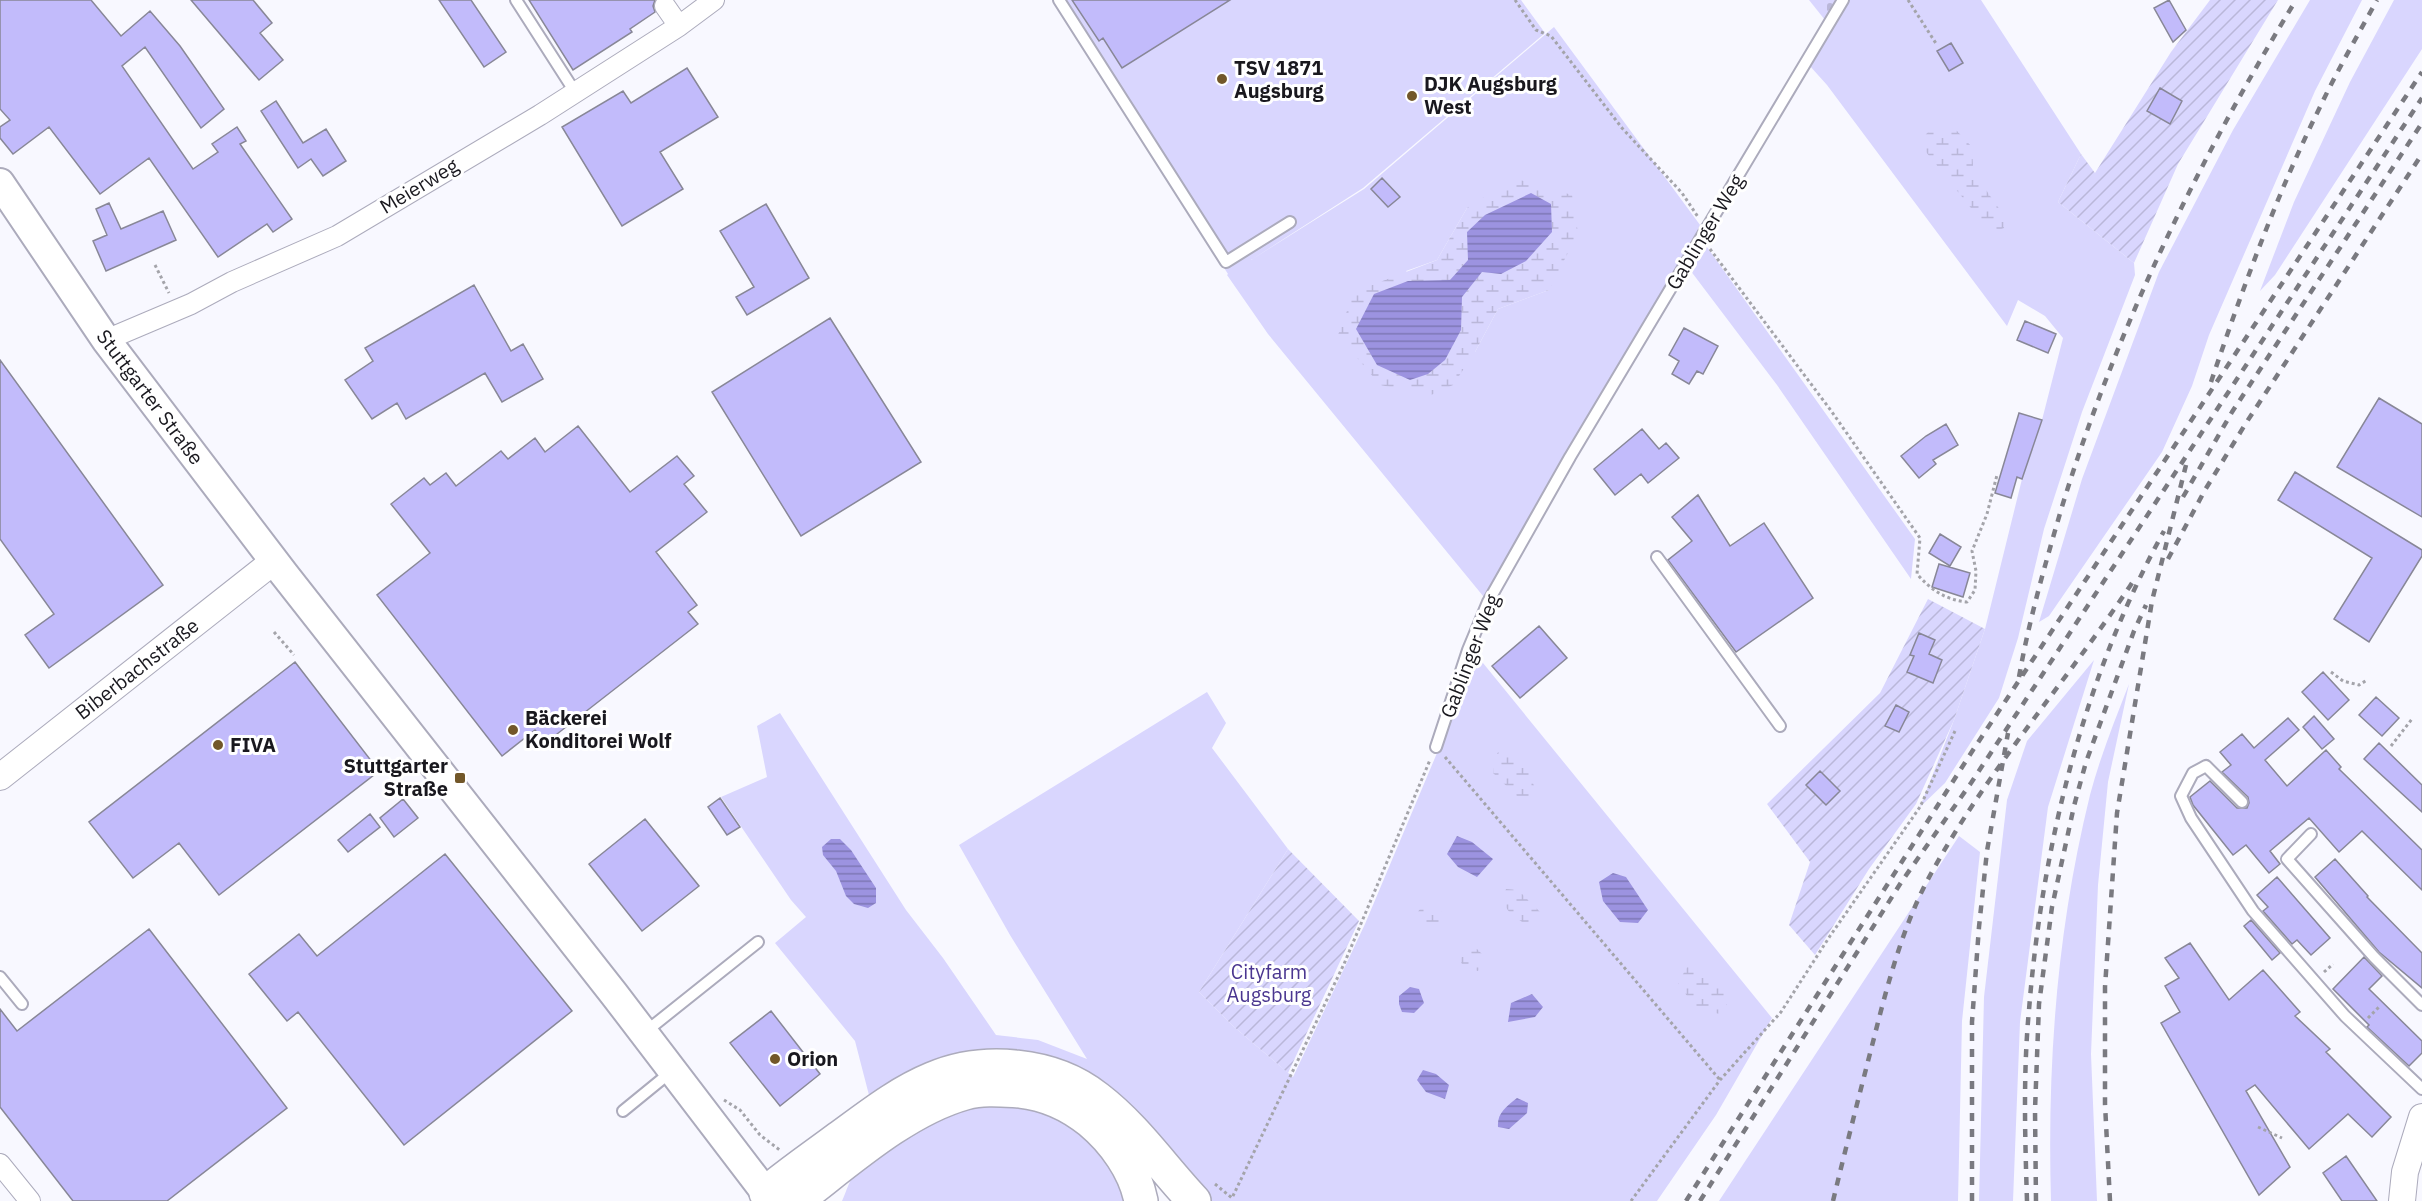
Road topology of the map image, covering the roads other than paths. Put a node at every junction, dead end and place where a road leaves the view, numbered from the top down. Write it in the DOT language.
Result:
graph roads {
  1 [pos="516,0"];
  2 [pos="714,0"];
  3 [pos="1059,0"];
  4 [pos="1843,0"];
  5 [pos="665,6"];
  6 [pos="679,26"];
  7 [pos="575,92"];
  8 [pos="0,183"];
  9 [pos="1290,222"];
  10 [pos="106,340"];
  11 [pos="1657,557"];
  12 [pos="274,561"];
  13 [pos="1780,726"];
  14 [pos="1436,747"];
  15 [pos="0,777"];
  16 [pos="2242,802"];
  17 [pos="2311,834"];
  18 [pos="758,942"];
  19 [pos="0,977"];
  20 [pos="22,1004"];
  21 [pos="2422,1005"];
  22 [pos="643,1033"];
  23 [pos="673,1070"];
  24 [pos="2422,1089"];
  25 [pos="623,1111"];
  26 [pos="2422,1117"];
  27 [pos="849,1161"];
  28 [pos="0,1164"];
  29 [pos="778,1198"];
  30 [pos="30,1201"];
  31 [pos="834,1201"];
  32 [pos="1141,1201"];
  33 [pos="1194,1201"];
  34 [pos="2402,1201"];
  1 -- 7 [label="lane"];
  2 -- 6 [label="street, Meierweg"];
  3 -- 9 [label="lane"];
  4 -- 14 [label="lane, Gablinger Weg"];
  5 -- 6 [label="street"];
  6 -- 7 [label="street, Meierweg"];
  7 -- 10 [label="street, Meierweg"];
  8 -- 10 [label="main road, Stuttgarter Straße"];
  10 -- 12 [label="main road, Stuttgarter Straße"];
  11 -- 13 [label="lane"];
  12 -- 15 [label="street, Biberbachstraße"];
  12 -- 22 [label="main road, Stuttgarter Straße"];
  16 -- 24 [label="lane"];
  17 -- 21 [label="lane"];
  18 -- 22 [label="lane"];
  19 -- 20 [label="lane"];
  22 -- 23 [label="main road, Stuttgarter Straße"];
  23 -- 25 [label="lane"];
  23 -- 29 [label="main road, Stuttgarter Straße"];
  26 -- 34 [label="street"];
  27 -- 29 [label="highway"];
  27 -- 31 [label="highway"];
  27 -- 32 [label="highway"];
  28 -- 30 [label="street"];
  29 -- 33 [label="highway"];
}
